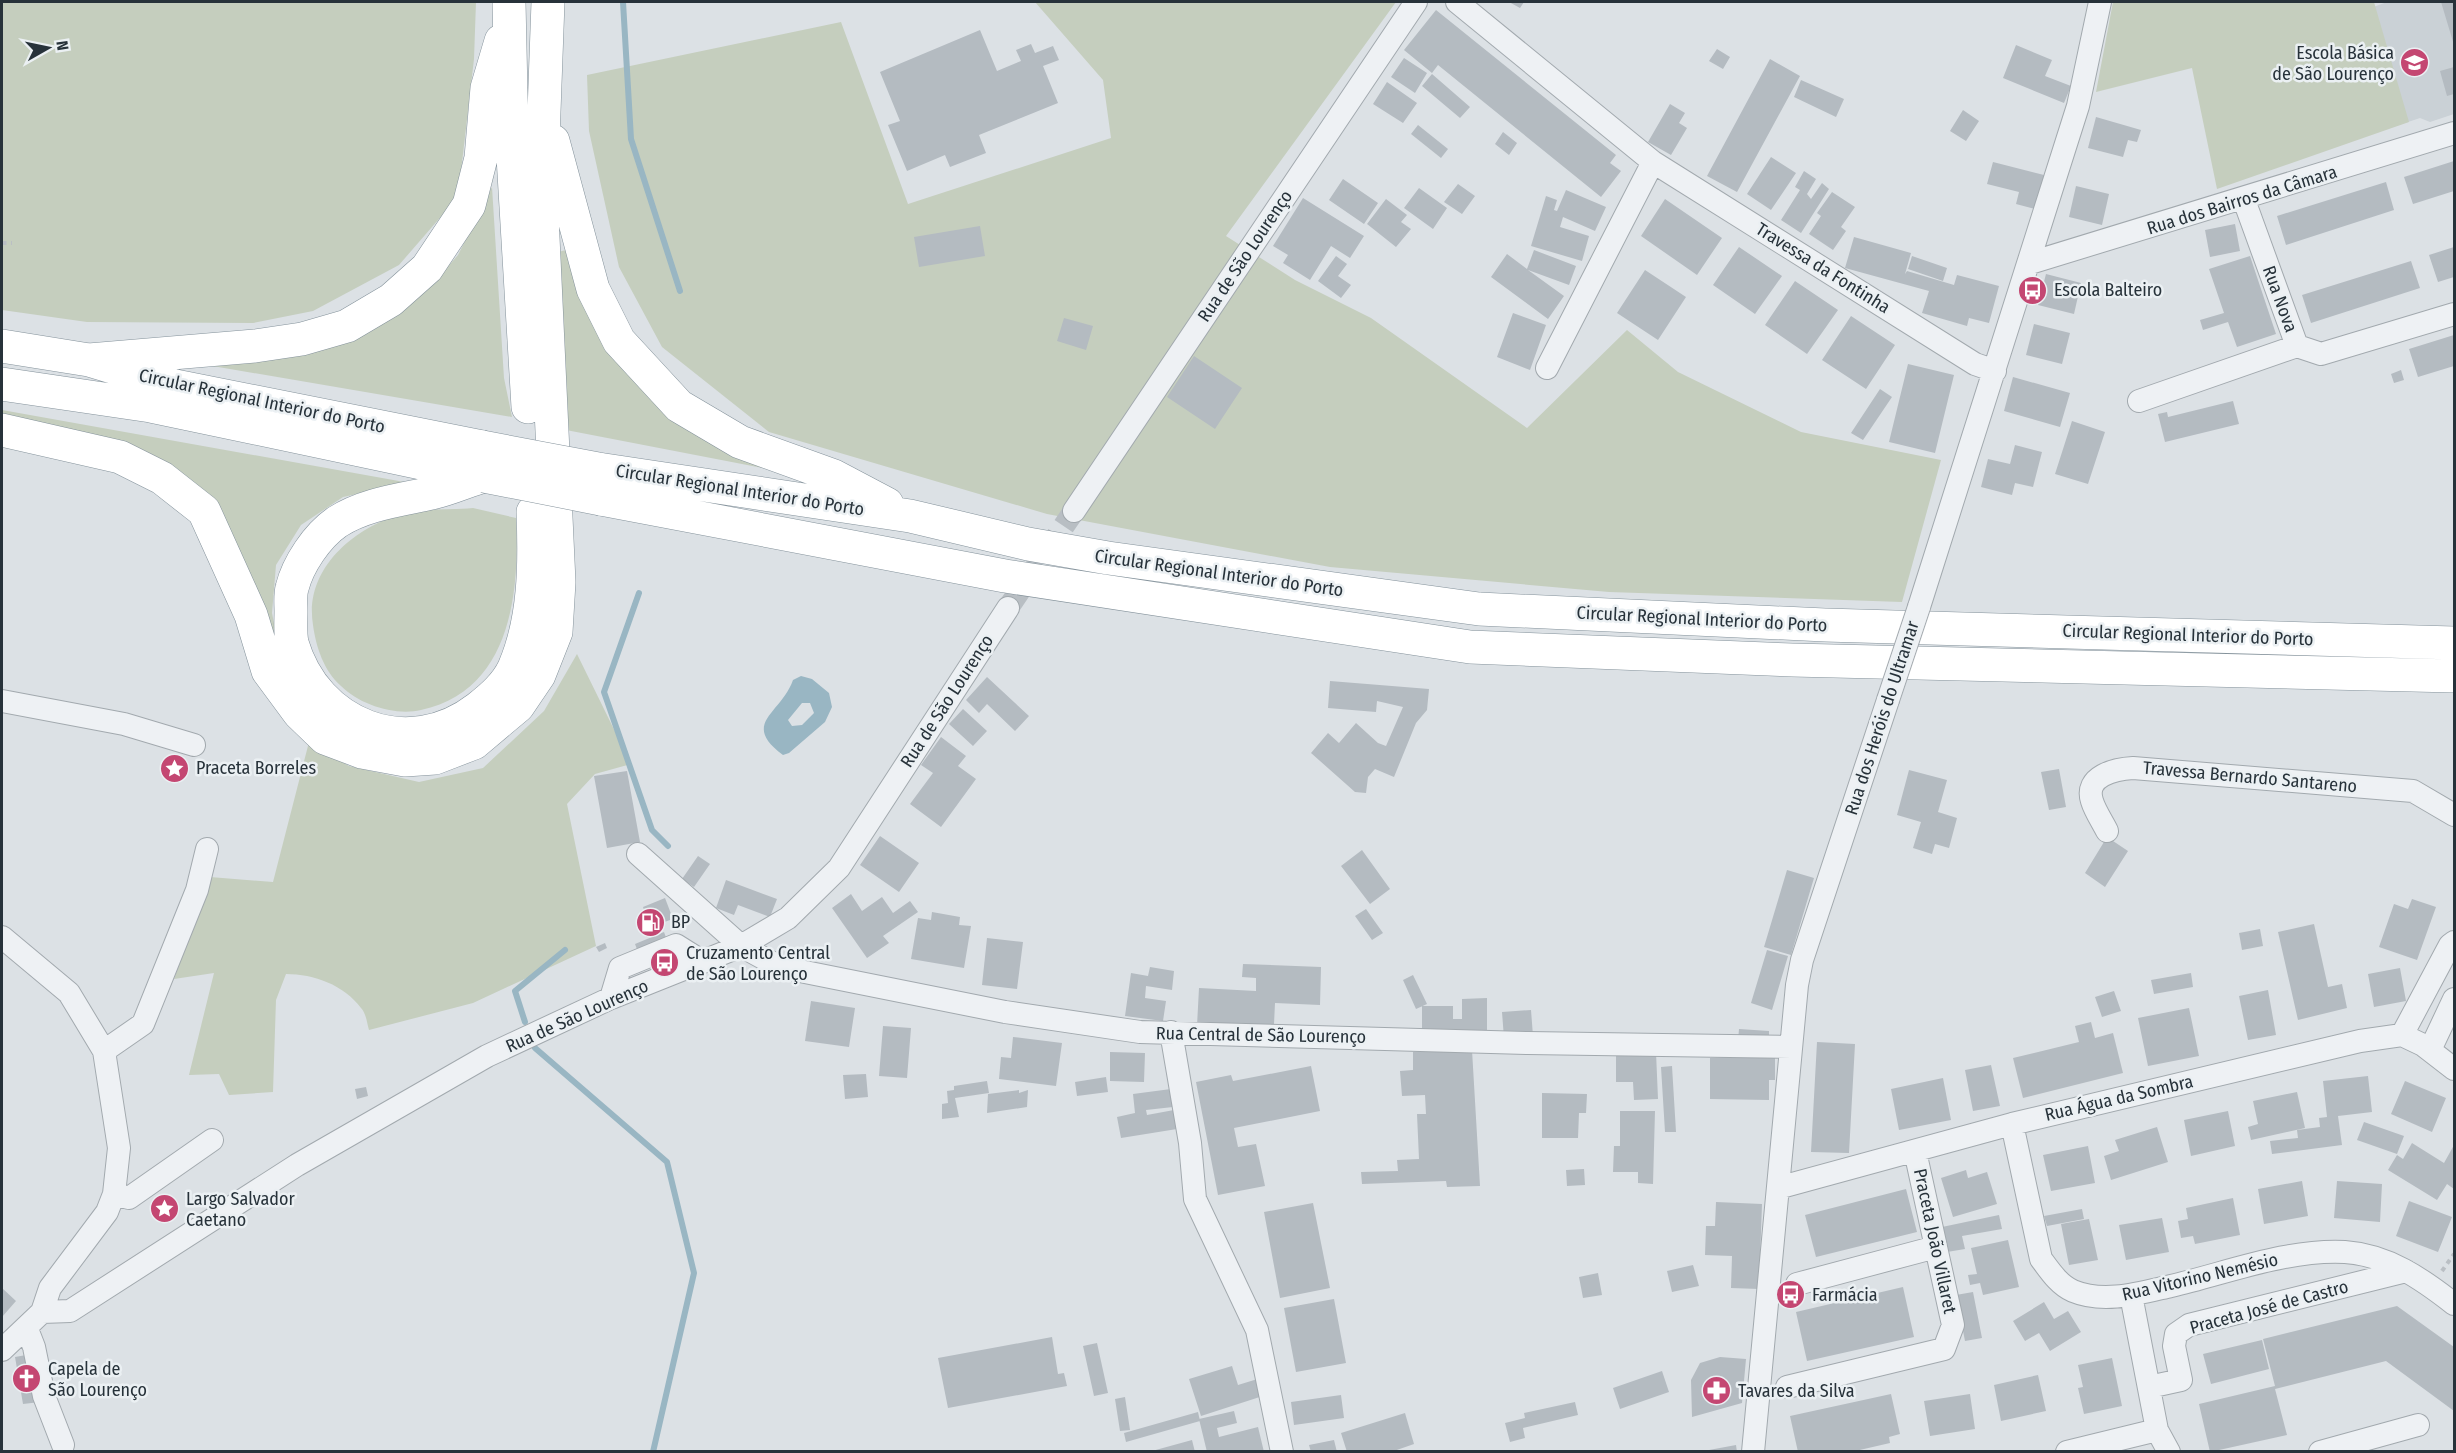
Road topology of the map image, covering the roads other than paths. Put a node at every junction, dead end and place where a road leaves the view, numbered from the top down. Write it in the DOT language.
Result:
graph roads {
  1 [pos="548,2"];
  2 [pos="1416,2"];
  3 [pos="1457,2"];
  4 [pos="2100,2"];
  5 [pos="509,8"];
  6 [pos="545,117"];
  7 [pos="2454,134"];
  8 [pos="1653,162"];
  9 [pos="2244,200"];
  10 [pos="2030,263"];
  11 [pos="2454,314"];
  12 [pos="2,346"];
  13 [pos="2297,346"];
  14 [pos="89,360"];
  15 [pos="1547,368"];
  16 [pos="1995,371"];
  17 [pos="2,384"];
  18 [pos="2139,401"];
  19 [pos="2,430"];
  20 [pos="483,461"];
  21 [pos="599,484"];
  22 [pos="1074,512"];
  23 [pos="910,516"];
  24 [pos="1008,608"];
  25 [pos="2454,643"];
  26 [pos="2454,676"];
  27 [pos="2,701"];
  28 [pos="194,745"];
  29 [pos="2454,815"];
  30 [pos="2107,831"];
  31 [pos="207,849"];
  32 [pos="639,854"];
  33 [pos="2,937"];
  34 [pos="2454,942"];
  35 [pos="741,946"];
  36 [pos="2454,999"];
  37 [pos="1171,1032"];
  38 [pos="2402,1035"];
  39 [pos="1791,1047"];
  40 [pos="2430,1050"];
  41 [pos="104,1051"];
  42 [pos="2454,1069"];
  43 [pos="2012,1124"];
  44 [pos="212,1140"];
  45 [pos="1915,1151"];
  46 [pos="1778,1188"];
  47 [pos="114,1194"];
  48 [pos="1936,1247"];
  49 [pos="2406,1271"];
  50 [pos="1797,1284"];
  51 [pos="2131,1295"];
  52 [pos="2454,1305"];
  53 [pos="42,1312"];
  54 [pos="27,1329"];
  55 [pos="2,1350"];
  56 [pos="2149,1387"];
  57 [pos="1787,1388"];
  58 [pos="2418,1425"];
  59 [pos="2157,1430"];
  60 [pos="63,1444"];
  61 [pos="1282,1452"];
  62 [pos="1753,1452"];
  63 [pos="2067,1452"];
  64 [pos="2169,1452"];
  65 [pos="2320,1452"];
  1 -- 6 [label="highway"];
  2 -- 22 [label="street, Rua de São Lourenço"];
  3 -- 8 [label="street, Travessa da Fontinha"];
  4 -- 10 [label="street, Rua dos Heróis do Ultramar"];
  5 -- 14 [label="highway"];
  5 -- 20 [label="highway"];
  6 -- 19 [label="highway"];
  6 -- 23 [label="highway"];
  7 -- 9 [label="street, Rua dos Bairros da Câmara"];
  8 -- 15 [label="street"];
  8 -- 16 [label="street, Travessa da Fontinha"];
  9 -- 10 [label="street, Rua dos Bairros da Câmara"];
  9 -- 13 [label="street, Rua Nova"];
  10 -- 16 [label="street, Rua dos Heróis do Ultramar"];
  11 -- 13 [label="street, Rua Nova"];
  12 -- 14 [label="highway, Circular Regional Interior do Porto"];
  13 -- 18 [label="street"];
  14 -- 20 [label="highway, Circular Regional Interior do Porto"];
  16 -- 39 [label="street, Rua dos Heróis do Ultramar, bridge"];
  17 -- 20 [label="highway, Circular Regional Interior do Porto"];
  20 -- 21 [label="highway, Circular Regional Interior do Porto, bridge"];
  21 -- 23 [label="highway, Circular Regional Interior do Porto"];
  21 -- 26 [label="highway, Circular Regional Interior do Porto"];
  23 -- 25 [label="highway, Circular Regional Interior do Porto"];
  24 -- 35 [label="street, Rua de São Lourenço"];
  27 -- 28 [label="street"];
  29 -- 30 [label="street, Travessa Bernardo Santareno"];
  31 -- 41 [label="street"];
  32 -- 35 [label="street, Rua Central de São Lourenço"];
  33 -- 41 [label="street"];
  34 -- 38 [label="street"];
  35 -- 37 [label="street, Rua Central de São Lourenço"];
  35 -- 53 [label="street, Rua de São Lourenço"];
  36 -- 40 [label="street"];
  37 -- 39 [label="street, Rua Central de São Lourenço"];
  37 -- 61 [label="street"];
  38 -- 40 [label="street"];
  38 -- 43 [label="street, Rua Água da Sombra"];
  39 -- 46 [label="street, Rua dos Heróis do Ultramar"];
  40 -- 42 [label="street"];
  41 -- 47 [label="street"];
  43 -- 45 [label="street, Rua Água da Sombra"];
  43 -- 51 [label="street, Rua Vitorino Nemésio"];
  44 -- 47 [label="street"];
  45 -- 46 [label="street, Rua Água da Sombra"];
  45 -- 48 [label="street, Praceta João Villaret"];
  46 -- 62 [label="street, Rua dos Heróis do Ultramar"];
  47 -- 53 [label="street"];
  48 -- 50 [label="street"];
  48 -- 57 [label="street, Praceta João Villaret"];
  49 -- 51 [label="street, Rua Vitorino Nemésio"];
  49 -- 52 [label="street, Rua Vitorino Nemésio"];
  49 -- 56 [label="street, Praceta José de Castro"];
  51 -- 56 [label="street"];
  53 -- 54 [label="street"];
  54 -- 55 [label="street"];
  54 -- 60 [label="street"];
  56 -- 59 [label="street"];
  58 -- 65 [label="street"];
  59 -- 63 [label="street"];
  59 -- 64 [label="street"];
}
